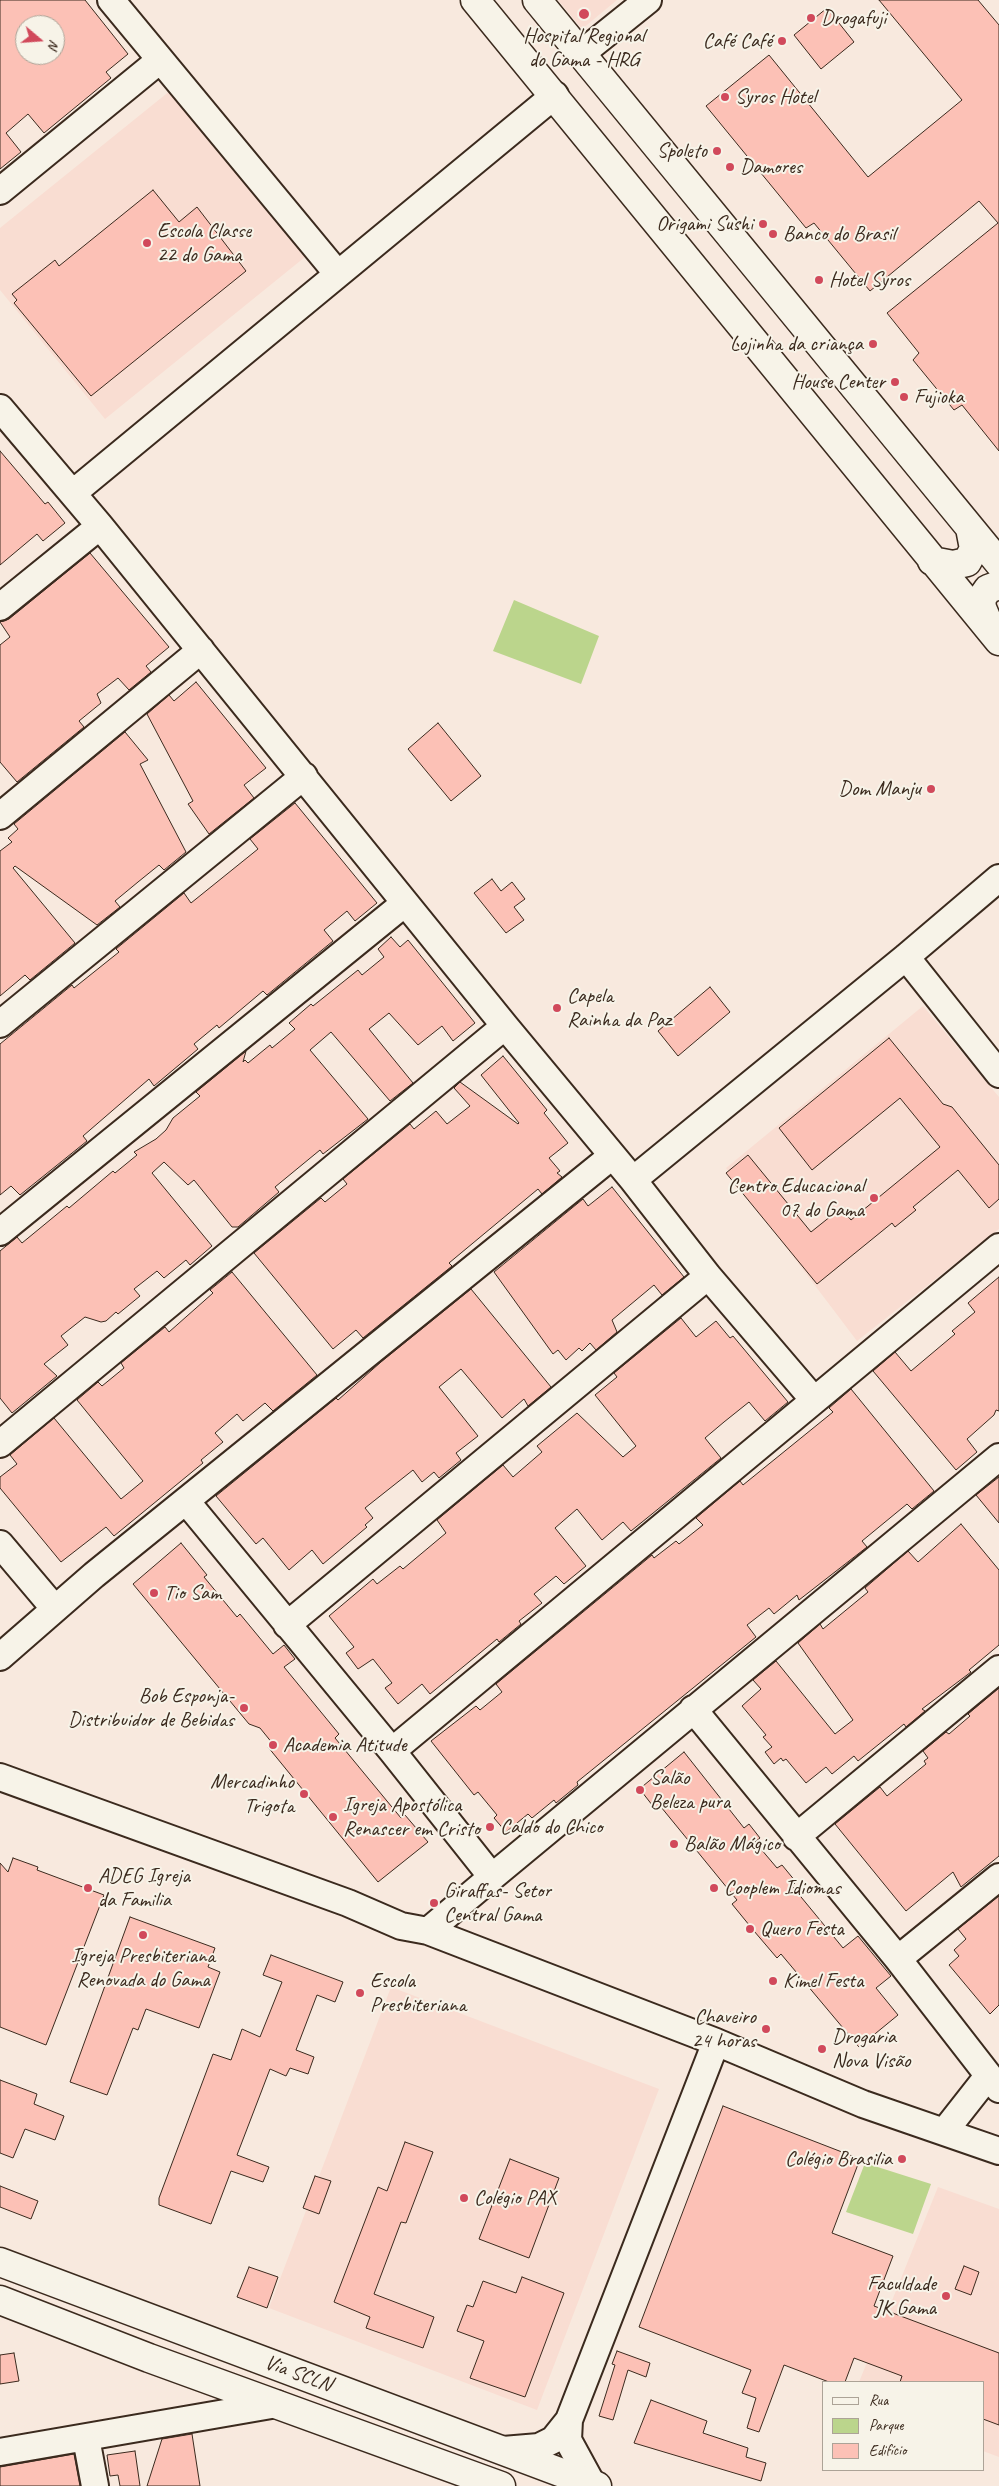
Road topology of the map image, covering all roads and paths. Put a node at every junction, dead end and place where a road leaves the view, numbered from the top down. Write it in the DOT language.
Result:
graph roads {
  1 [pos="111,0"];
  2 [pos="475,0"];
  3 [pos="537,0"];
  4 [pos="648,0"];
  5 [pos="582,54"];
  6 [pos="160,60"];
  7 [pos="555,95"];
  8 [pos="0,191"];
  9 [pos="337,273"];
  10 [pos="0,408"];
  11 [pos="73,493"];
  12 [pos="100,526"];
  13 [pos="970,528"];
  14 [pos="932,561"];
  15 [pos="999,563"];
  16 [pos="999,585"];
  17 [pos="0,607"];
  18 [pos="997,639"];
  19 [pos="201,650"];
  20 [pos="304,776"];
  21 [pos="0,816"];
  22 [pos="999,878"];
  23 [pos="406,903"];
  24 [pos="906,957"];
  25 [pos="0,1024"];
  26 [pos="504,1026"];
  27 [pos="999,1074"];
  28 [pos="612,1156"];
  29 [pos="633,1180"];
  30 [pos="0,1232"];
  31 [pos="999,1247"];
  32 [pos="708,1276"];
  33 [pos="814,1400"];
  34 [pos="0,1444"];
  35 [pos="999,1457"];
  36 [pos="186,1501"];
  37 [pos="0,1544"];
  38 [pos="55,1609"];
  39 [pos="287,1625"];
  40 [pos="0,1657"];
  41 [pos="999,1669"];
  42 [pos="693,1710"];
  43 [pos="392,1751"];
  44 [pos="0,1777"];
  45 [pos="796,1837"];
  46 [pos="999,1876"];
  47 [pos="492,1877"];
  48 [pos="428,1931"];
  49 [pos="898,1960"];
  50 [pos="716,2042"];
  51 [pos="994,2082"];
  52 [pos="944,2132"];
  53 [pos="999,2150"];
  54 [pos="0,2262"];
  55 [pos="0,2300"];
  56 [pos="158,2322"];
  57 [pos="149,2358"];
  58 [pos="277,2404"];
  59 [pos="569,2420"];
  60 [pos="86,2438"];
  61 [pos="503,2450"];
  62 [pos="0,2452"];
  63 [pos="595,2485"];
  64 [pos="94,2486"];
  65 [pos="501,2486"];
  1 -- 6 [label="street"];
  2 -- 7 [label="main road"];
  3 -- 5 [label="main road"];
  4 -- 5 [label="street"];
  5 -- 13 [label="main road"];
  6 -- 8 [label="street"];
  6 -- 9 [label="street"];
  7 -- 9 [label="street"];
  7 -- 14 [label="main road"];
  9 -- 11 [label="street"];
  10 -- 11 [label="street"];
  11 -- 12 [label="street"];
  12 -- 17 [label="street"];
  12 -- 19 [label="street"];
  13 -- 14 [label="main road"];
  13 -- 15 [label="main road"];
  14 -- 18 [label="main road"];
  16 -- 18 [label="main road"];
  19 -- 20 [label="street"];
  19 -- 21 [label="street"];
  20 -- 23 [label="street"];
  20 -- 25 [label="street"];
  22 -- 24 [label="street"];
  23 -- 26 [label="street"];
  23 -- 30 [label="street"];
  24 -- 27 [label="street"];
  24 -- 29 [label="street"];
  26 -- 28 [label="street"];
  26 -- 34 [label="street"];
  28 -- 29 [label="street"];
  28 -- 36 [label="street"];
  29 -- 32 [label="street"];
  31 -- 33 [label="street"];
  32 -- 33 [label="street"];
  32 -- 39 [label="street"];
  33 -- 43 [label="street"];
  35 -- 42 [label="street"];
  36 -- 38 [label="street"];
  36 -- 39 [label="street"];
  37 -- 38 [label="street"];
  38 -- 40 [label="street"];
  39 -- 43 [label="street"];
  41 -- 45 [label="street"];
  42 -- 45 [label="street"];
  42 -- 47 [label="street"];
  43 -- 47 [label="street"];
  44 -- 48 [label="street"];
  45 -- 49 [label="street"];
  46 -- 49 [label="street"];
  47 -- 48 [label="street"];
  48 -- 50 [label="street"];
  49 -- 51 [label="street"];
  50 -- 52 [label="street"];
  50 -- 59 [label="street"];
  51 -- 52 [label="street"];
  52 -- 53 [label="street"];
  54 -- 56 [label="main road, Via SCLN"];
  55 -- 57 [label="main road, Via SCLN"];
  56 -- 57 [label="main road"];
  56 -- 61 [label="main road, Via SCLN"];
  57 -- 58 [label="main road, Via SCLN"];
  58 -- 60 [label="street"];
  58 -- 65 [label="main road, Via SCLN"];
  59 -- 61 [label="street"];
  59 -- 63 [label="street"];
  60 -- 62 [label="street"];
  60 -- 64 [label="street"];
  61 -- 63 [label="main road, Via SCLN"];
}
